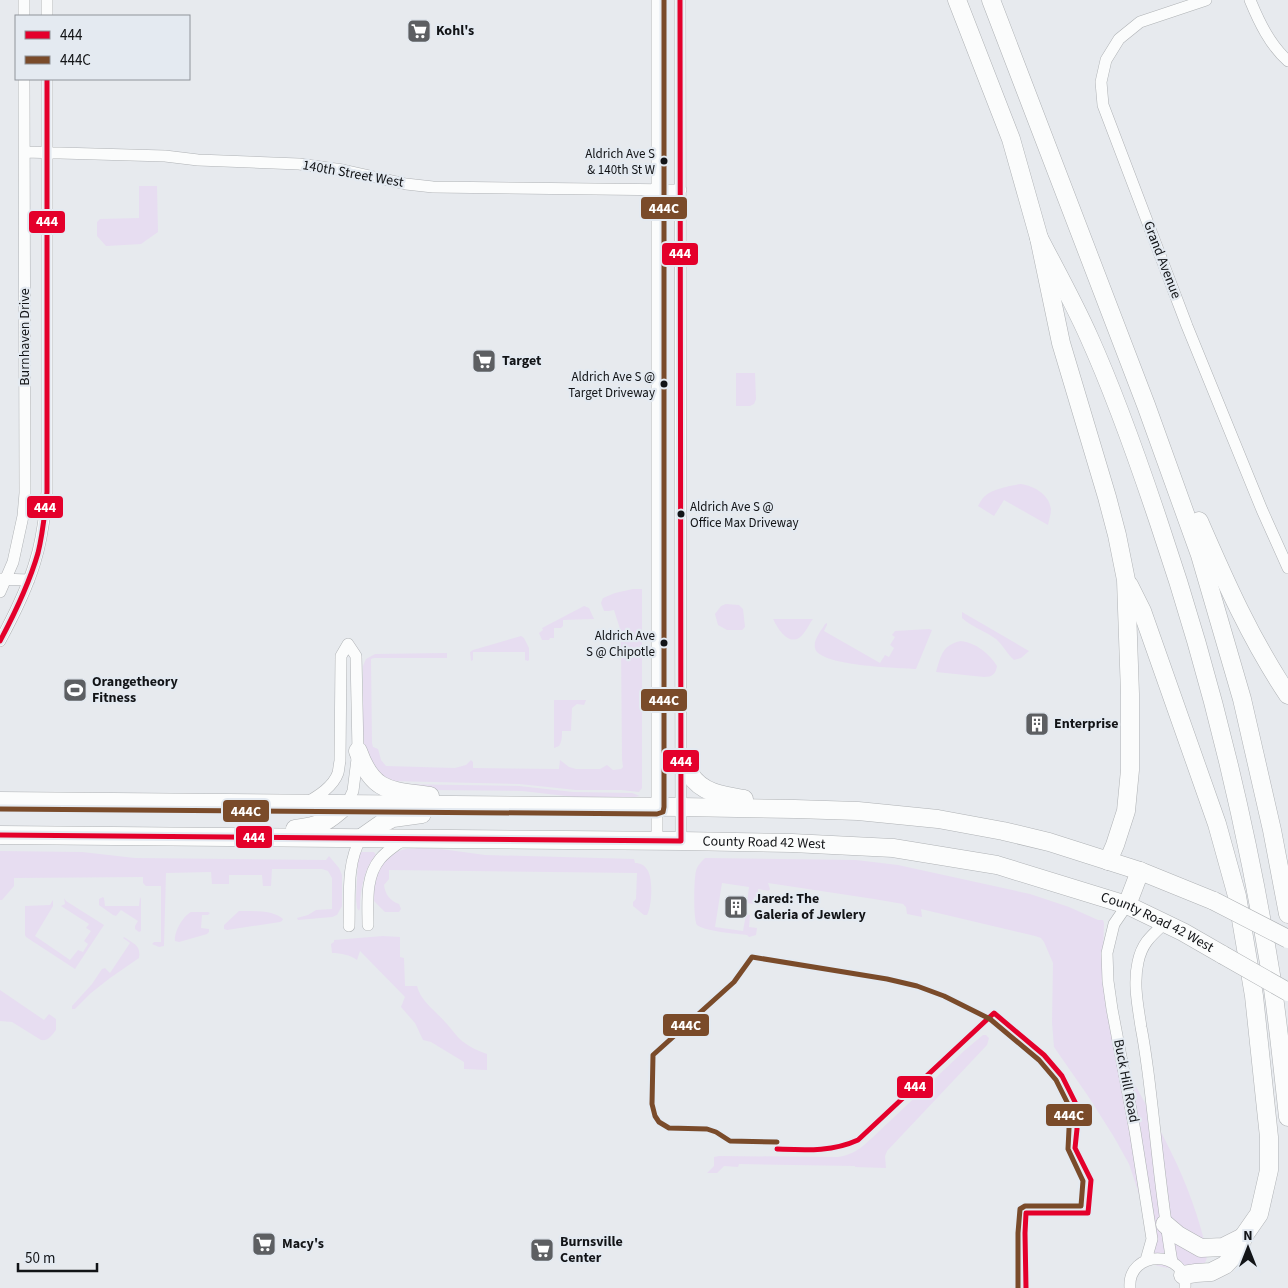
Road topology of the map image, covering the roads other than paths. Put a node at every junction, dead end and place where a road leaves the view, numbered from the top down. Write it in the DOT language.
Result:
graph roads {
  1 [pos="24,0"];
  2 [pos="47,0"];
  3 [pos="657,0"];
  4 [pos="680,0"];
  5 [pos="957,0"];
  6 [pos="991,0"];
  7 [pos="1206,0"];
  8 [pos="1250,0"];
  9 [pos="24,15"];
  10 [pos="47,15"];
  11 [pos="1288,61"];
  12 [pos="24,80"];
  13 [pos="47,80"];
  14 [pos="25,152"];
  15 [pos="47,154"];
  16 [pos="658,190"];
  17 [pos="681,190"];
  18 [pos="1039,238"];
  19 [pos="1146,404"];
  20 [pos="1288,568"];
  21 [pos="2,579"];
  22 [pos="29,580"];
  23 [pos="1126,580"];
  24 [pos="0,592"];
  25 [pos="0,640"];
  26 [pos="1260,649"];
  27 [pos="1288,683"];
  28 [pos="1288,695"];
  29 [pos="358,750"];
  30 [pos="681,756"];
  31 [pos="0,801"];
  32 [pos="306,804"];
  33 [pos="347,804"];
  34 [pos="497,806"];
  35 [pos="657,807"];
  36 [pos="681,807"];
  37 [pos="858,812"];
  38 [pos="0,834"];
  39 [pos="220,836"];
  40 [pos="360,838"];
  41 [pos="406,838"];
  42 [pos="657,840"];
  43 [pos="681,841"];
  44 [pos="1108,861"];
  45 [pos="1140,871"];
  46 [pos="1127,904"];
  47 [pos="1288,914"];
  48 [pos="1165,923"];
  49 [pos="368,925"];
  50 [pos="349,926"];
  51 [pos="1288,939"];
  52 [pos="1288,992"];
  53 [pos="1288,1117"];
  54 [pos="1165,1224"];
  55 [pos="1243,1237"];
  56 [pos="1146,1260"];
  57 [pos="1180,1275"];
  58 [pos="1130,1288"];
  1 -- 9 [label="street"];
  2 -- 10 [label="street"];
  3 -- 16 [label="street"];
  4 -- 17 [label="street"];
  5 -- 18 [label="highway"];
  6 -- 19 [label="highway"];
  7 -- 20 [label="street, Grand Avenue"];
  8 -- 11 [label="street"];
  12 -- 14 [label="street, Burnhaven Drive"];
  13 -- 15 [label="street, Burnhaven Drive"];
  14 -- 15 [label="street, 140th Street West"];
  14 -- 21 [label="street, Burnhaven Drive"];
  15 -- 16 [label="street, 140th Street West"];
  15 -- 22 [label="street, Burnhaven Drive"];
  16 -- 17 [label="street, 140th Street West"];
  16 -- 35 [label="street"];
  17 -- 30 [label="street"];
  18 -- 23 [label="highway"];
  18 -- 53 [label="highway"];
  19 -- 26 [label="highway"];
  19 -- 47 [label="highway"];
  21 -- 22 [label="street"];
  21 -- 24 [label="street, Burnhaven Drive"];
  22 -- 25 [label="street, Burnhaven Drive"];
  23 -- 44 [label="highway"];
  23 -- 55 [label="highway"];
  26 -- 27 [label="highway"];
  26 -- 28 [label="highway"];
  29 -- 32 [label="street"];
  29 -- 33 [label="street"];
  29 -- 34 [label="highway"];
  30 -- 36 [label="street"];
  30 -- 37 [label="highway"];
  31 -- 32 [label="highway"];
  32 -- 33 [label="highway"];
  33 -- 34 [label="highway"];
  33 -- 39 [label="highway"];
  34 -- 35 [label="highway"];
  34 -- 40 [label="highway"];
  35 -- 36 [label="highway"];
  35 -- 42 [label="street"];
  36 -- 37 [label="highway"];
  36 -- 43 [label="street"];
  37 -- 44 [label="highway"];
  38 -- 39 [label="highway, County Road 42 West"];
  39 -- 40 [label="highway, County Road 42 West"];
  40 -- 41 [label="highway, County Road 42 West"];
  40 -- 50 [label="street"];
  41 -- 42 [label="highway, County Road 42 West"];
  41 -- 49 [label="street"];
  42 -- 43 [label="highway, County Road 42 West"];
  43 -- 46 [label="highway, County Road 42 West"];
  44 -- 45 [label="highway"];
  45 -- 46 [label="highway"];
  45 -- 51 [label="highway, bridge"];
  46 -- 48 [label="highway, County Road 42 West"];
  46 -- 56 [label="street, Buck Hill Road"];
  48 -- 52 [label="highway, County Road 42 West, bridge"];
  48 -- 54 [label="street, Buck Hill Road"];
  54 -- 55 [label="highway"];
  54 -- 57 [label="street, Buck Hill Road"];
  55 -- 57 [label="highway"];
  56 -- 57 [label="street"];
  56 -- 58 [label="street"];
}
